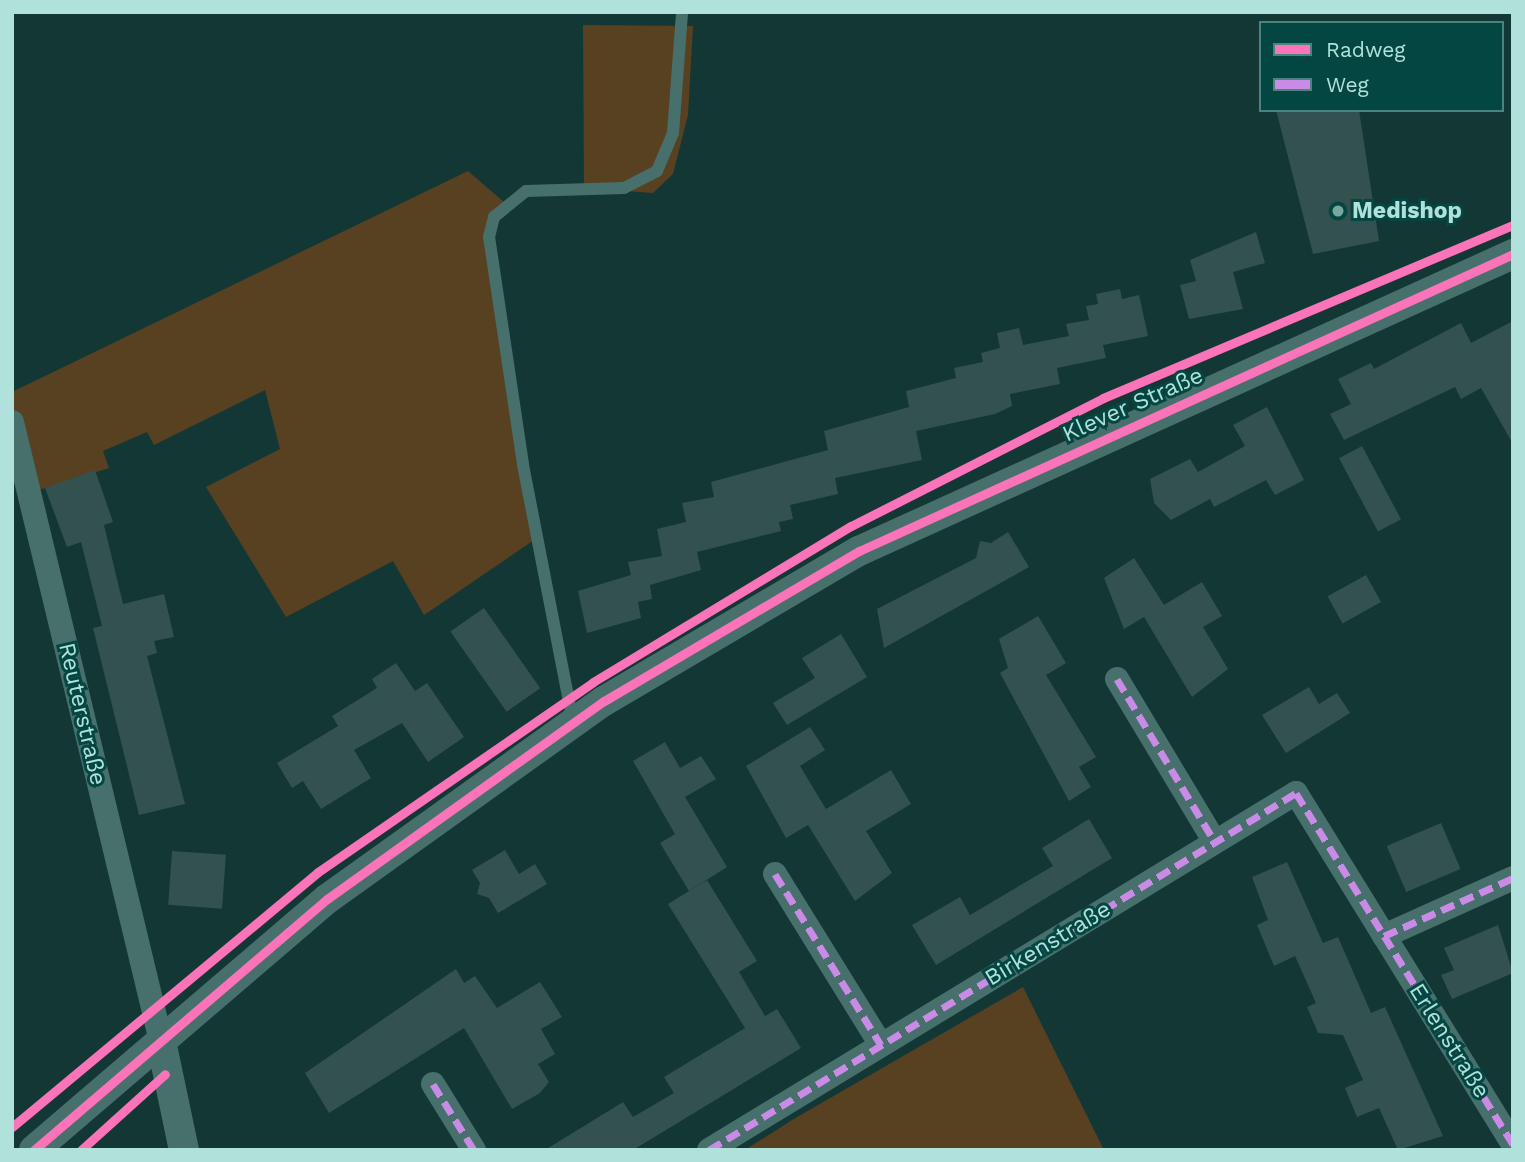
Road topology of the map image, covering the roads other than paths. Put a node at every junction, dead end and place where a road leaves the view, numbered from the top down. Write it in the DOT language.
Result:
graph roads {
  1 [pos="682,12"];
  2 [pos="1513,254"];
  3 [pos="12,422"];
  4 [pos="1117,679"];
  5 [pos="573,723"];
  6 [pos="1296,793"];
  7 [pos="1215,842"];
  8 [pos="775,874"];
  9 [pos="1513,878"];
  10 [pos="1384,936"];
  11 [pos="161,1041"];
  12 [pos="881,1045"];
  13 [pos="433,1084"];
  14 [pos="1513,1145"];
  15 [pos="34,1150"];
  16 [pos="184,1150"];
  17 [pos="474,1150"];
  18 [pos="709,1150"];
  1 -- 5 [label="lane"];
  2 -- 5 [label="street, Klever Straße"];
  3 -- 11 [label="street, Reuterstraße"];
  4 -- 7 [label="street"];
  5 -- 11 [label="street, Klever Straße"];
  6 -- 7 [label="street, Birkenstraße"];
  6 -- 10 [label="street, Erlenstraße"];
  7 -- 12 [label="street, Birkenstraße"];
  8 -- 12 [label="street"];
  9 -- 10 [label="street"];
  10 -- 14 [label="street, Erlenstraße"];
  11 -- 15 [label="street, Klever Straße"];
  11 -- 16 [label="street"];
  12 -- 18 [label="street, Birkenstraße"];
  13 -- 17 [label="street"];
}
